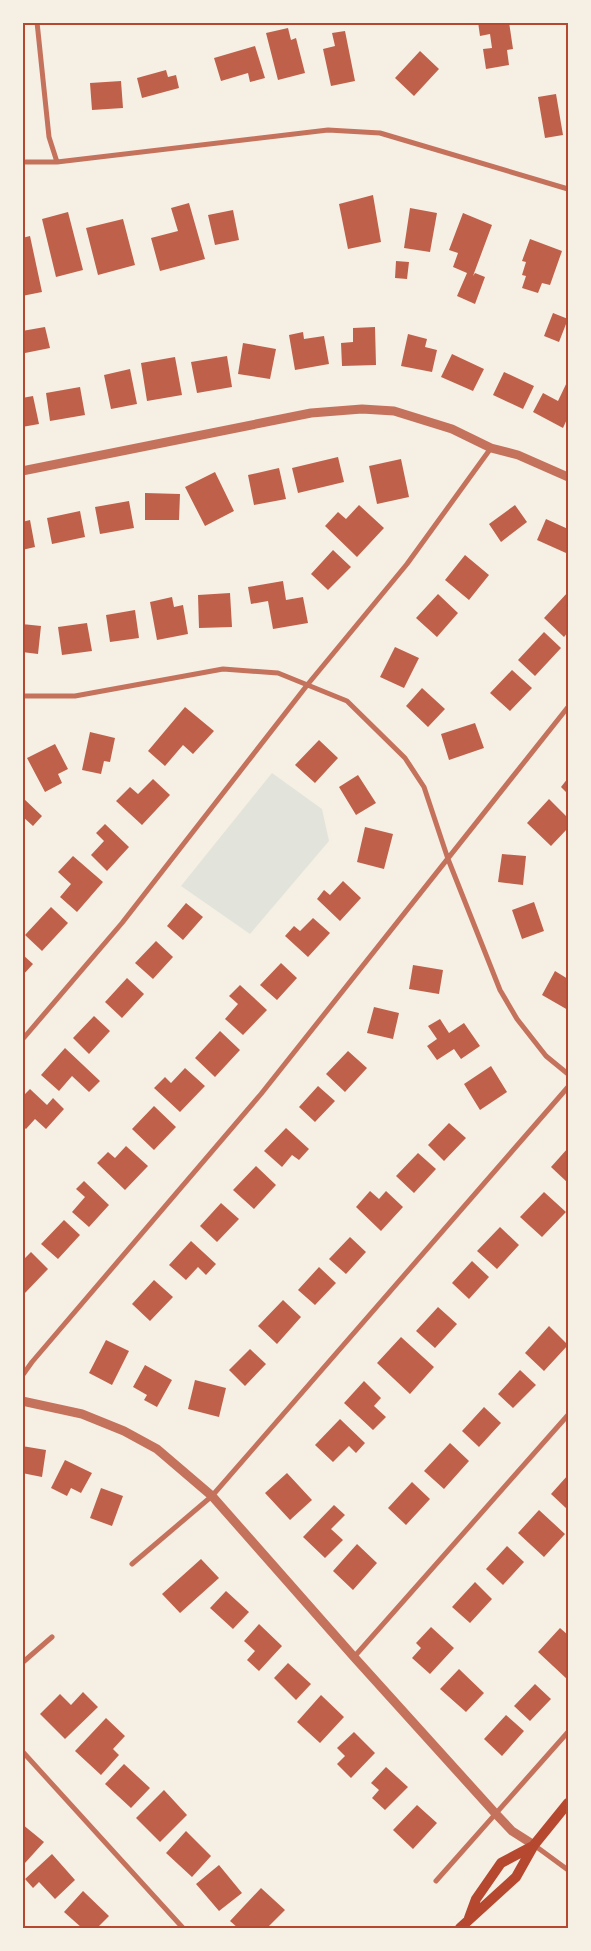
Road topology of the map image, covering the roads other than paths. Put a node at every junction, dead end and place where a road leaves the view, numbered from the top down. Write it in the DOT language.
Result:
graph roads {
  1 [pos="37,22"];
  2 [pos="22,162"];
  3 [pos="57,162"];
  4 [pos="568,189"];
  5 [pos="491,448"];
  6 [pos="22,471"];
  7 [pos="568,476"];
  8 [pos="308,684"];
  9 [pos="22,696"];
  10 [pos="568,707"];
  11 [pos="448,859"];
  12 [pos="22,1040"];
  13 [pos="568,1074"];
  14 [pos="568,1087"];
  15 [pos="22,1376"];
  16 [pos="22,1401"];
  17 [pos="568,1414"];
  18 [pos="212,1496"];
  19 [pos="132,1564"];
  20 [pos="52,1637"];
  21 [pos="354,1658"];
  22 [pos="22,1663"];
  23 [pos="568,1732"];
  24 [pos="22,1751"];
  25 [pos="568,1803"];
  26 [pos="495,1813"];
  27 [pos="534,1845"];
  28 [pos="568,1870"];
  29 [pos="436,1881"];
  30 [pos="464,1925"];
  31 [pos="183,1928"];
  1 -- 3 [label="street"];
  2 -- 3 [label="street"];
  3 -- 4 [label="street"];
  5 -- 6 [label="street"];
  5 -- 7 [label="street"];
  5 -- 8 [label="street"];
  8 -- 9 [label="street"];
  8 -- 11 [label="street"];
  8 -- 12 [label="street"];
  10 -- 11 [label="street"];
  11 -- 13 [label="street"];
  11 -- 15 [label="street"];
  14 -- 18 [label="street"];
  16 -- 18 [label="street"];
  17 -- 21 [label="street"];
  18 -- 19 [label="street"];
  18 -- 21 [label="street"];
  20 -- 22 [label="street"];
  21 -- 26 [label="street"];
  23 -- 26 [label="street"];
  24 -- 31 [label="street"];
  25 -- 27 [label="main road"];
  26 -- 27 [label="street"];
  26 -- 29 [label="street"];
  27 -- 28 [label="street"];
  27 -- 30 [label="main road"];
  27 -- 30 [label="main road"];
}
